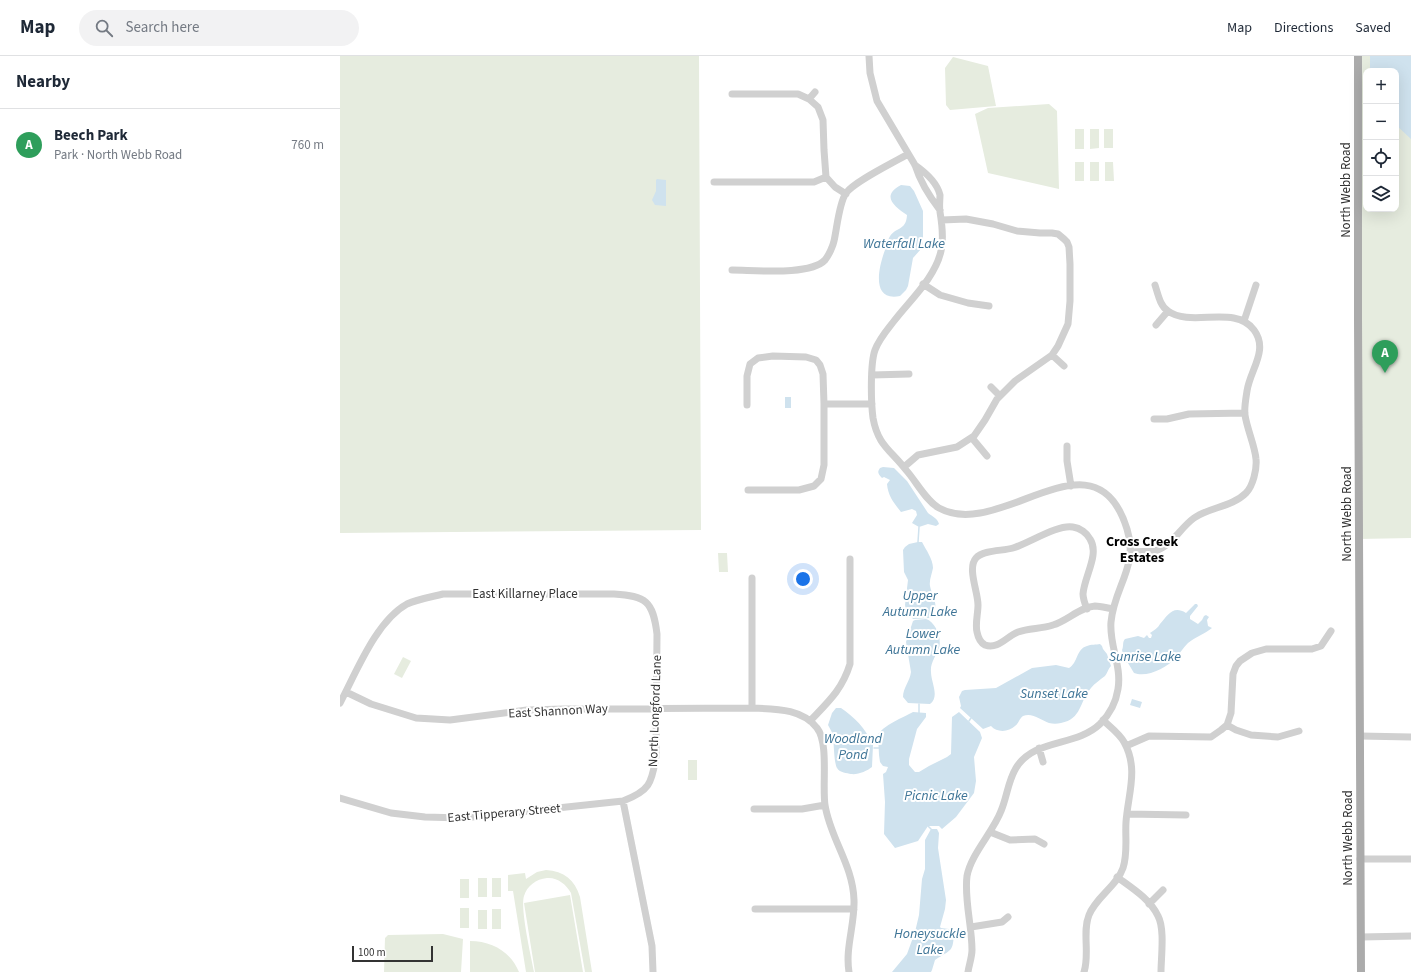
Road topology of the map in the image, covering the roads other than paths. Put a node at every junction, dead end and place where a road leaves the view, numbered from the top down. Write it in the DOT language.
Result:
graph roads {
  1 [pos="869,56"];
  2 [pos="1358,56"];
  3 [pos="815,92"];
  4 [pos="732,94"];
  5 [pos="809,99"];
  6 [pos="908,154"];
  7 [pos="915,165"];
  8 [pos="826,177"];
  9 [pos="714,182"];
  10 [pos="846,194"];
  11 [pos="940,210"];
  12 [pos="942,220"];
  13 [pos="732,270"];
  14 [pos="923,284"];
  15 [pos="1155,285"];
  16 [pos="1256,285"];
  17 [pos="989,306"];
  18 [pos="1168,311"];
  19 [pos="1244,321"];
  20 [pos="1156,325"];
  21 [pos="1052,354"];
  22 [pos="1064,366"];
  23 [pos="909,374"];
  24 [pos="872,375"];
  25 [pos="991,387"];
  26 [pos="1000,396"];
  27 [pos="824,404"];
  28 [pos="872,404"];
  29 [pos="747,405"];
  30 [pos="1245,413"];
  31 [pos="1154,419"];
  32 [pos="972,438"];
  33 [pos="1067,446"];
  34 [pos="987,456"];
  35 [pos="904,467"];
  36 [pos="1071,486"];
  37 [pos="748,490"];
  38 [pos="1131,552"];
  39 [pos="850,559"];
  40 [pos="752,578"];
  41 [pos="646,603"];
  42 [pos="1087,608"];
  43 [pos="1113,609"];
  44 [pos="1331,631"];
  45 [pos="346,692"];
  46 [pos="340,703"];
  47 [pos="752,708"];
  48 [pos="657,709"];
  49 [pos="1103,720"];
  50 [pos="810,721"];
  51 [pos="1227,725"];
  52 [pos="1299,731"];
  53 [pos="1360,736"];
  54 [pos="1411,737"];
  55 [pos="1126,746"];
  56 [pos="1039,748"];
  57 [pos="1043,762"];
  58 [pos="340,798"];
  59 [pos="623,802"];
  60 [pos="825,805"];
  61 [pos="754,809"];
  62 [pos="1127,814"];
  63 [pos="1186,815"];
  64 [pos="990,832"];
  65 [pos="1044,844"];
  66 [pos="1360,859"];
  67 [pos="1411,859"];
  68 [pos="1117,877"];
  69 [pos="1163,890"];
  70 [pos="1149,904"];
  71 [pos="755,909"];
  72 [pos="854,909"];
  73 [pos="1008,917"];
  74 [pos="971,927"];
  75 [pos="1411,936"];
  76 [pos="1361,937"];
  77 [pos="653,972"];
  78 [pos="849,972"];
  79 [pos="968,972"];
  80 [pos="1084,972"];
  81 [pos="1161,972"];
  82 [pos="1361,972"];
  1 -- 6 [label="street"];
  2 -- 53 [label="main road, North Webb Road"];
  3 -- 5 [label="street"];
  4 -- 5 [label="street"];
  5 -- 8 [label="street"];
  6 -- 7 [label="street"];
  6 -- 10 [label="street"];
  7 -- 11 [label="street"];
  7 -- 11 [label="street"];
  8 -- 9 [label="street"];
  8 -- 10 [label="street"];
  10 -- 13 [label="street"];
  11 -- 12 [label="street"];
  12 -- 14 [label="street"];
  12 -- 21 [label="street"];
  14 -- 17 [label="street"];
  14 -- 24 [label="street"];
  15 -- 18 [label="street"];
  16 -- 19 [label="street"];
  18 -- 19 [label="street"];
  18 -- 20 [label="street"];
  19 -- 30 [label="street"];
  21 -- 22 [label="street"];
  21 -- 26 [label="street"];
  23 -- 24 [label="street"];
  24 -- 28 [label="street"];
  25 -- 26 [label="street"];
  26 -- 32 [label="street"];
  27 -- 28 [label="street"];
  27 -- 29 [label="street"];
  27 -- 37 [label="street"];
  28 -- 35 [label="street"];
  30 -- 31 [label="street"];
  30 -- 38 [label="street"];
  32 -- 34 [label="street"];
  32 -- 35 [label="street"];
  33 -- 36 [label="street"];
  35 -- 36 [label="street"];
  36 -- 38 [label="street"];
  38 -- 43 [label="street"];
  39 -- 50 [label="street"];
  40 -- 47 [label="street"];
  41 -- 45 [label="street, East Killarney Place"];
  41 -- 48 [label="street, North Longford Lane"];
  42 -- 42 [label="street"];
  42 -- 43 [label="street"];
  43 -- 49 [label="street"];
  44 -- 51 [label="street"];
  45 -- 46 [label="street, East Killarney Place"];
  45 -- 48 [label="street, East Shannon Way"];
  47 -- 48 [label="street, East Shannon Way"];
  47 -- 50 [label="street, East Shannon Way"];
  48 -- 59 [label="street, North Longford Lane"];
  49 -- 55 [label="street"];
  49 -- 56 [label="street"];
  50 -- 60 [label="street"];
  51 -- 52 [label="street"];
  51 -- 55 [label="street"];
  53 -- 54 [label="street"];
  53 -- 66 [label="main road, North Webb Road"];
  55 -- 62 [label="street"];
  56 -- 57 [label="street"];
  56 -- 64 [label="street"];
  58 -- 59 [label="street, East Tipperary Street"];
  59 -- 77 [label="street"];
  60 -- 61 [label="street"];
  60 -- 72 [label="street"];
  62 -- 63 [label="street"];
  62 -- 68 [label="street"];
  64 -- 65 [label="street"];
  64 -- 74 [label="street"];
  66 -- 67 [label="street"];
  66 -- 76 [label="main road, North Webb Road"];
  68 -- 70 [label="street"];
  68 -- 80 [label="street"];
  69 -- 70 [label="street"];
  70 -- 81 [label="street"];
  71 -- 72 [label="street"];
  72 -- 78 [label="street"];
  73 -- 74 [label="street"];
  74 -- 79 [label="street"];
  75 -- 76 [label="street"];
  76 -- 82 [label="main road, North Webb Road"];
}
